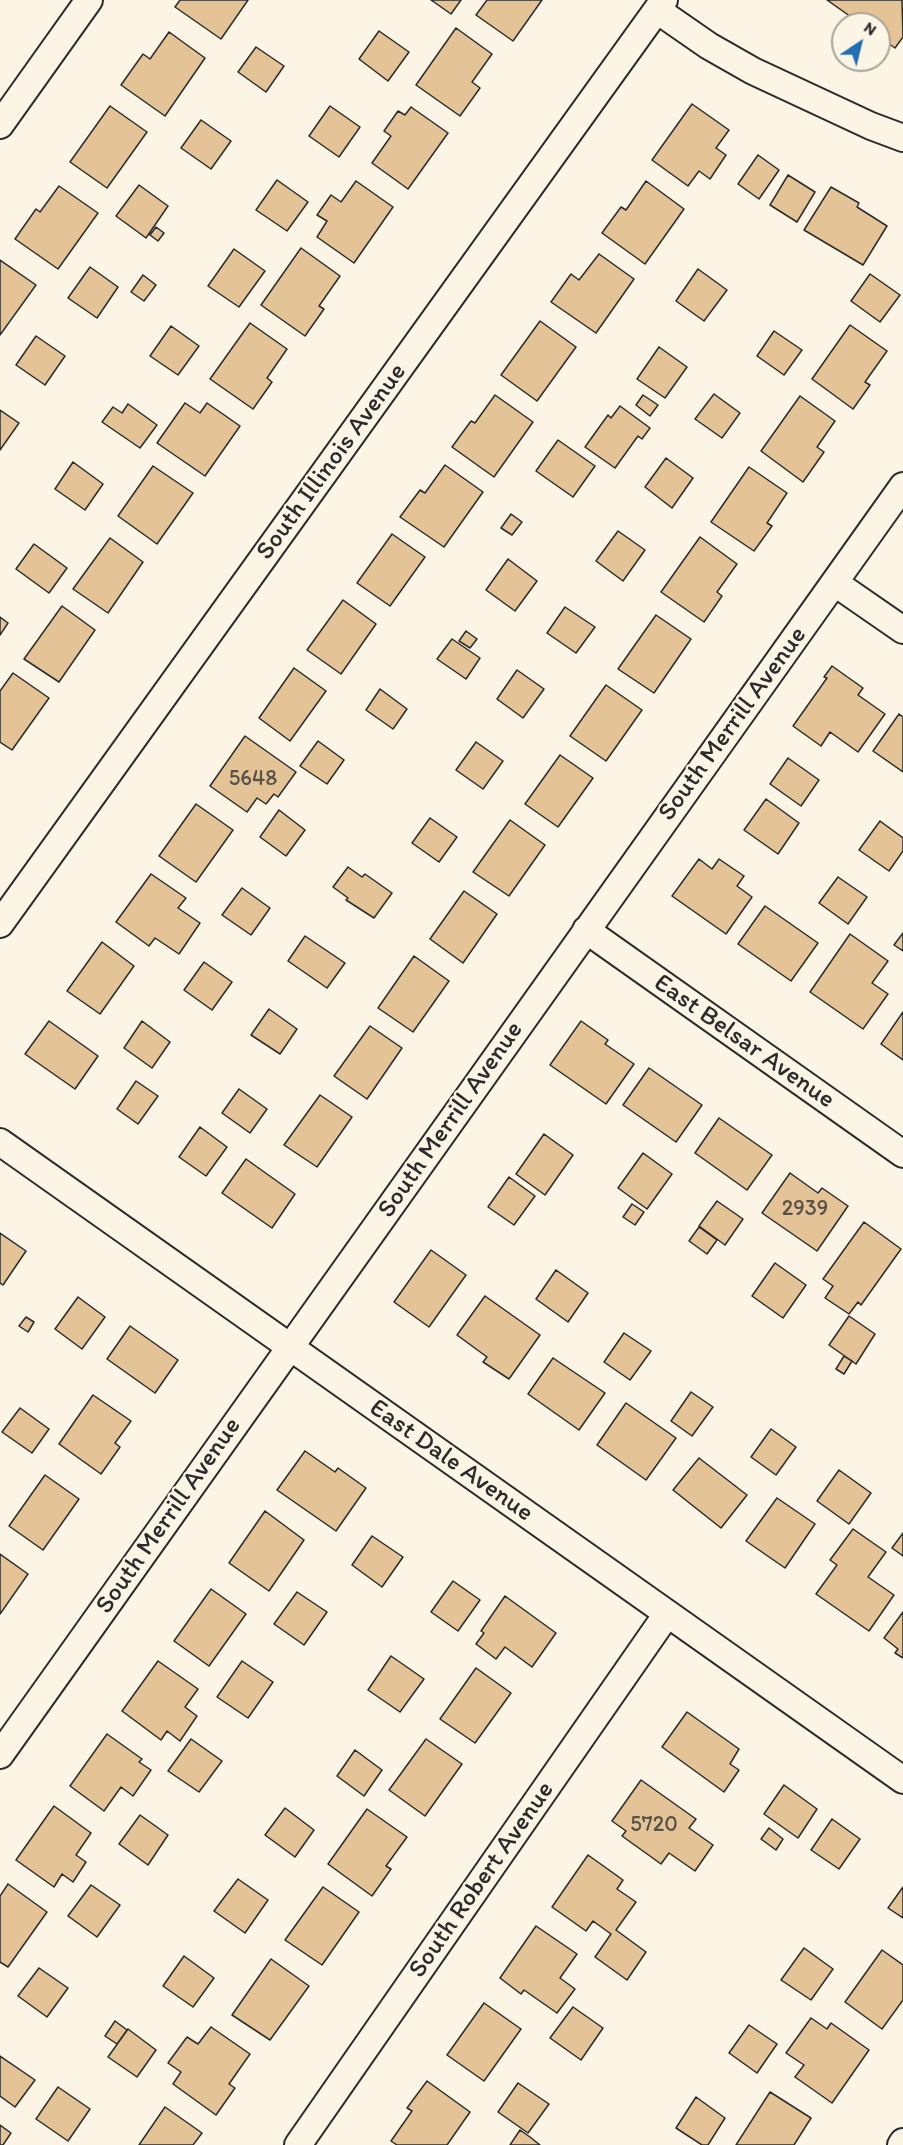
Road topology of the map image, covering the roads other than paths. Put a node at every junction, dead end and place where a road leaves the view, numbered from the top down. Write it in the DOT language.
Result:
graph roads {
  1 [pos="89,0"];
  2 [pos="661,5"];
  3 [pos="0,125"];
  4 [pos="903,138"];
  5 [pos="903,486"];
  6 [pos="835,583"];
  7 [pos="903,630"];
  8 [pos="0,924"];
  9 [pos="585,930"];
  10 [pos="0,1142"];
  11 [pos="903,1154"];
  12 [pos="289,1346"];
  13 [pos="667,1614"];
  14 [pos="0,1755"];
  15 [pos="903,1780"];
  16 [pos="298,2145"];
  1 -- 3 [label="street"];
  2 -- 4 [label="street"];
  2 -- 8 [label="street, South Illinois Avenue"];
  5 -- 6 [label="street, South Merrill Avenue"];
  6 -- 7 [label="street"];
  6 -- 9 [label="street, South Merrill Avenue"];
  9 -- 11 [label="street, East Belsar Avenue"];
  9 -- 12 [label="street, South Merrill Avenue"];
  10 -- 12 [label="street, East Dale Avenue"];
  12 -- 13 [label="street, East Dale Avenue"];
  12 -- 14 [label="street, South Merrill Avenue"];
  13 -- 15 [label="street, East Dale Avenue"];
  13 -- 16 [label="street, South Robert Avenue"];
}
